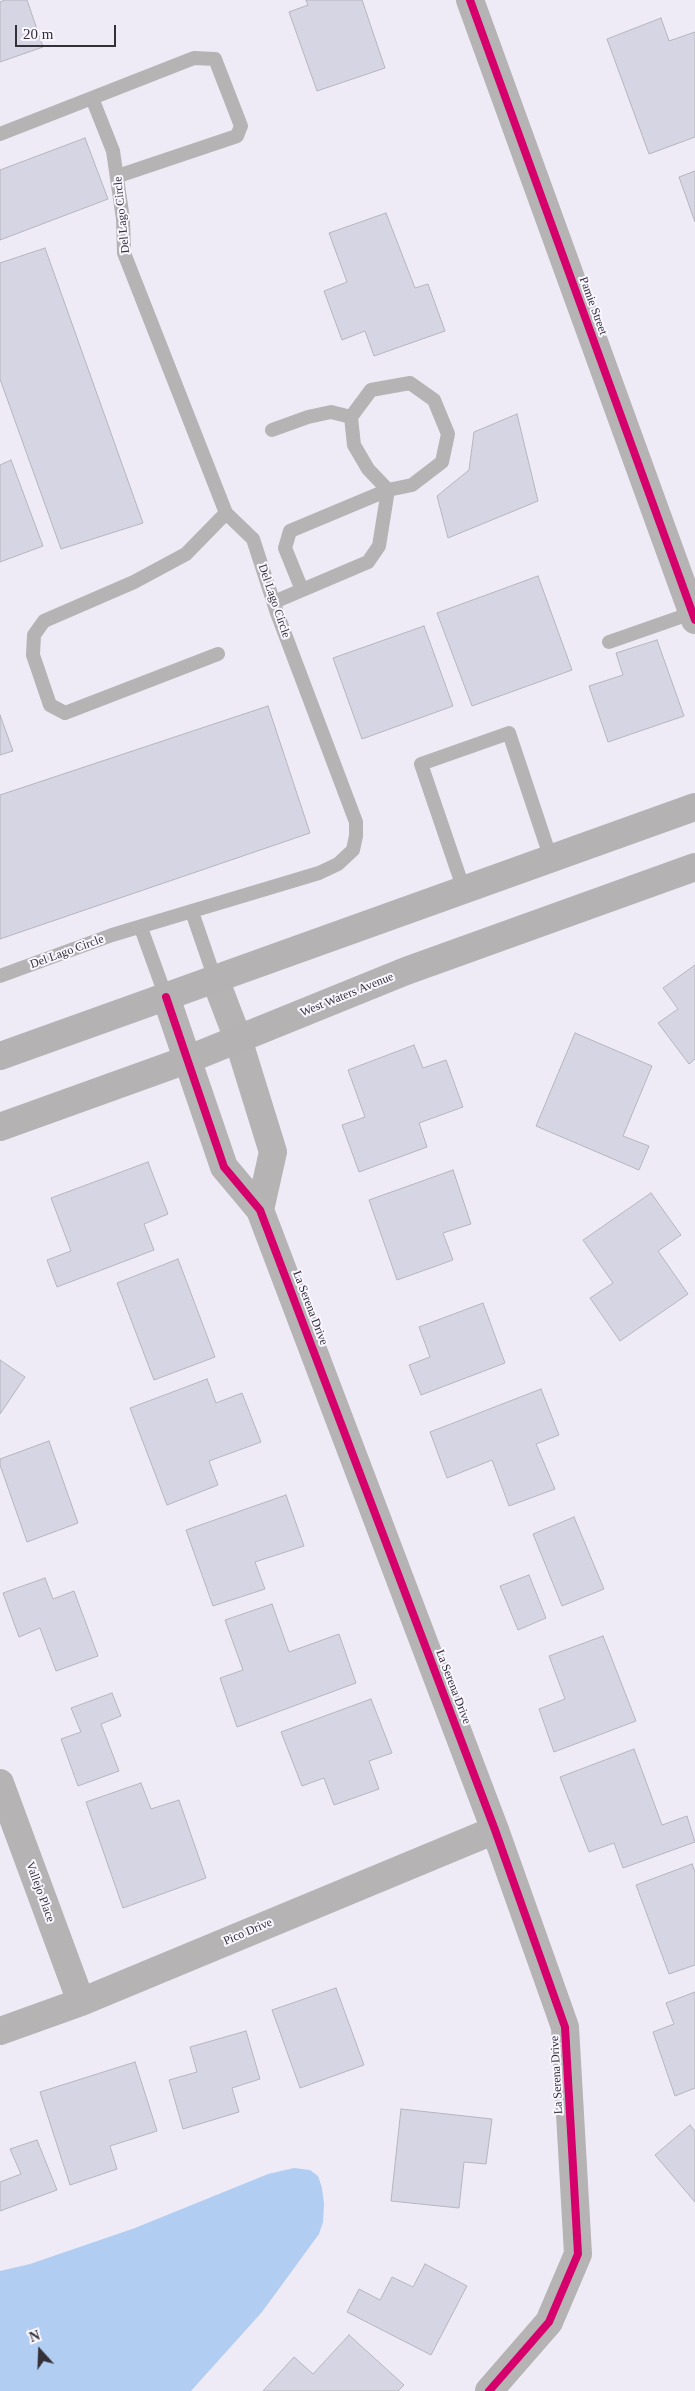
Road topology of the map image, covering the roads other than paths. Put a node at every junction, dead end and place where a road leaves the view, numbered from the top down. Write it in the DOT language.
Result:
graph roads {
  1 [pos="470,0"];
  2 [pos="92,98"];
  3 [pos="0,134"];
  4 [pos="118,176"];
  5 [pos="351,417"];
  6 [pos="272,430"];
  7 [pos="388,490"];
  8 [pos="226,513"];
  9 [pos="302,590"];
  10 [pos="274,602"];
  11 [pos="694,617"];
  12 [pos="609,642"];
  13 [pos="218,654"];
  14 [pos="695,807"];
  15 [pos="551,859"];
  16 [pos="695,867"];
  17 [pos="464,890"];
  18 [pos="192,912"];
  19 [pos="141,928"];
  20 [pos="0,976"];
  21 [pos="215,979"];
  22 [pos="166,996"];
  23 [pos="238,1039"];
  24 [pos="0,1056"];
  25 [pos="189,1059"];
  26 [pos="0,1127"];
  27 [pos="260,1210"];
  28 [pos="0,1783"];
  29 [pos="494,1830"];
  30 [pos="80,2002"];
  31 [pos="0,2031"];
  32 [pos="489,2391"];
  1 -- 11 [label="street, Pamie Street"];
  2 -- 3 [label="lane"];
  2 -- 4 [label="lane, Del Lago Circle"];
  2 -- 4 [label="lane"];
  4 -- 8 [label="lane, Del Lago Circle"];
  5 -- 6 [label="lane"];
  5 -- 7 [label="lane"];
  5 -- 7 [label="lane"];
  7 -- 9 [label="lane"];
  7 -- 9 [label="lane"];
  8 -- 10 [label="lane, Del Lago Circle"];
  8 -- 13 [label="lane"];
  9 -- 10 [label="lane"];
  10 -- 18 [label="lane, Del Lago Circle"];
  11 -- 12 [label="lane"];
  14 -- 15 [label="main road"];
  15 -- 17 [label="main road"];
  15 -- 17 [label="lane"];
  16 -- 23 [label="main road, West Waters Avenue"];
  17 -- 21 [label="main road"];
  18 -- 19 [label="lane, Del Lago Circle"];
  18 -- 21 [label="lane"];
  19 -- 20 [label="lane, Del Lago Circle"];
  19 -- 22 [label="lane"];
  21 -- 22 [label="main road"];
  21 -- 23 [label="street"];
  22 -- 24 [label="main road"];
  22 -- 25 [label="street, La Serena Drive"];
  23 -- 25 [label="main road, West Waters Avenue"];
  23 -- 27 [label="street"];
  25 -- 26 [label="main road, West Waters Avenue"];
  25 -- 27 [label="street, La Serena Drive"];
  27 -- 29 [label="street, La Serena Drive"];
  28 -- 30 [label="street, Vallejo Place"];
  29 -- 30 [label="street, Pico Drive"];
  29 -- 32 [label="street, La Serena Drive"];
  30 -- 31 [label="street, Pico Drive"];
}
